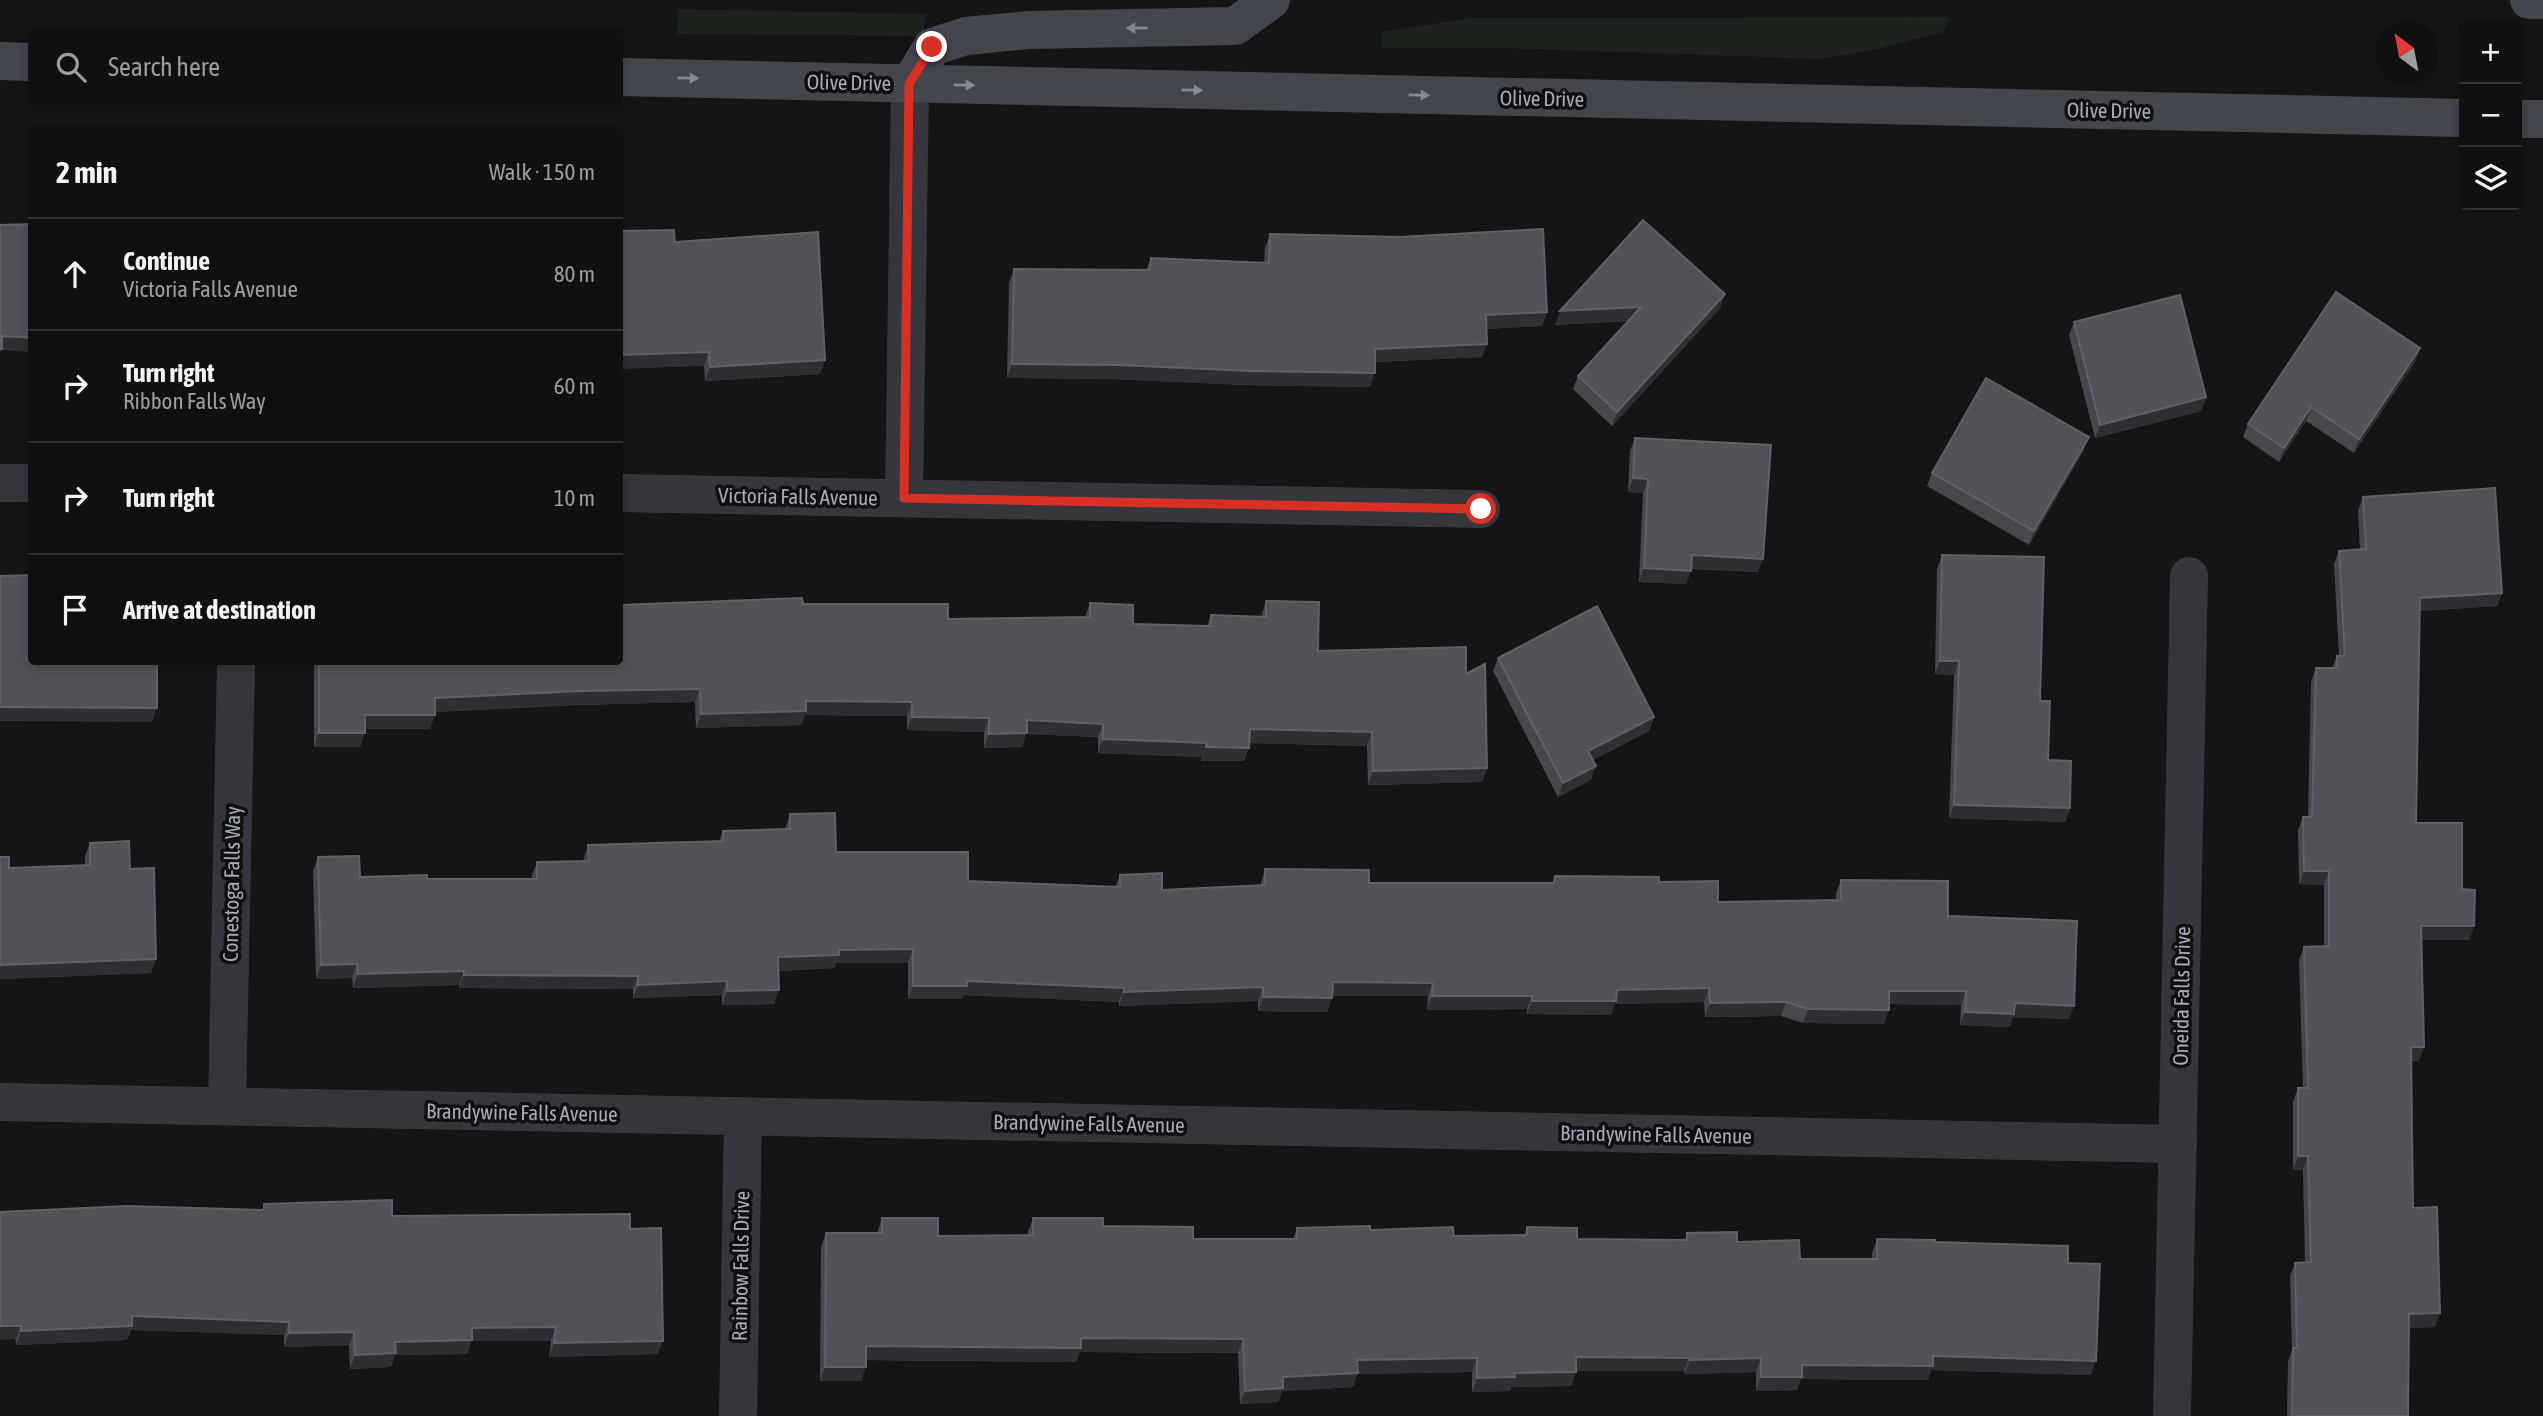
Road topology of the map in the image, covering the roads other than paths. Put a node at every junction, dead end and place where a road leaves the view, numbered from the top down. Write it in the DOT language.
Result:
graph roads {
  1 [pos="1270,0"];
  2 [pos="2529,0"];
  3 [pos="2543,0"];
  4 [pos="0,61"];
  5 [pos="28,62"];
  6 [pos="623,76"];
  7 [pos="909,84"];
  8 [pos="2459,118"];
  9 [pos="2522,119"];
  10 [pos="2543,119"];
  11 [pos="0,483"];
  12 [pos="28,483"];
  13 [pos="623,493"];
  14 [pos="904,498"];
  15 [pos="1481,509"];
  16 [pos="2189,576"];
  17 [pos="236,665"];
  18 [pos="0,1102"];
  19 [pos="227,1107"];
  20 [pos="743,1116"];
  21 [pos="2178,1144"];
  22 [pos="738,1416"];
  23 [pos="2172,1416"];
  1 -- 7 [label="main road, one-way"];
  2 -- 3 [label="main road"];
  4 -- 5 [label="main road"];
  6 -- 7 [label="main road, Olive Drive, one-way"];
  7 -- 8 [label="main road, Olive Drive, one-way"];
  7 -- 14 [label="street"];
  9 -- 10 [label="main road"];
  11 -- 12 [label="street"];
  13 -- 14 [label="street, Victoria Falls Avenue"];
  14 -- 15 [label="street, Victoria Falls Avenue"];
  16 -- 21 [label="street, Oneida Falls Drive"];
  17 -- 19 [label="street, Conestoga Falls Way"];
  18 -- 19 [label="street, Brandywine Falls Avenue"];
  19 -- 20 [label="street, Brandywine Falls Avenue"];
  20 -- 21 [label="street, Brandywine Falls Avenue"];
  20 -- 22 [label="street, Rainbow Falls Drive"];
  21 -- 23 [label="street, Oneida Falls Drive"];
}
